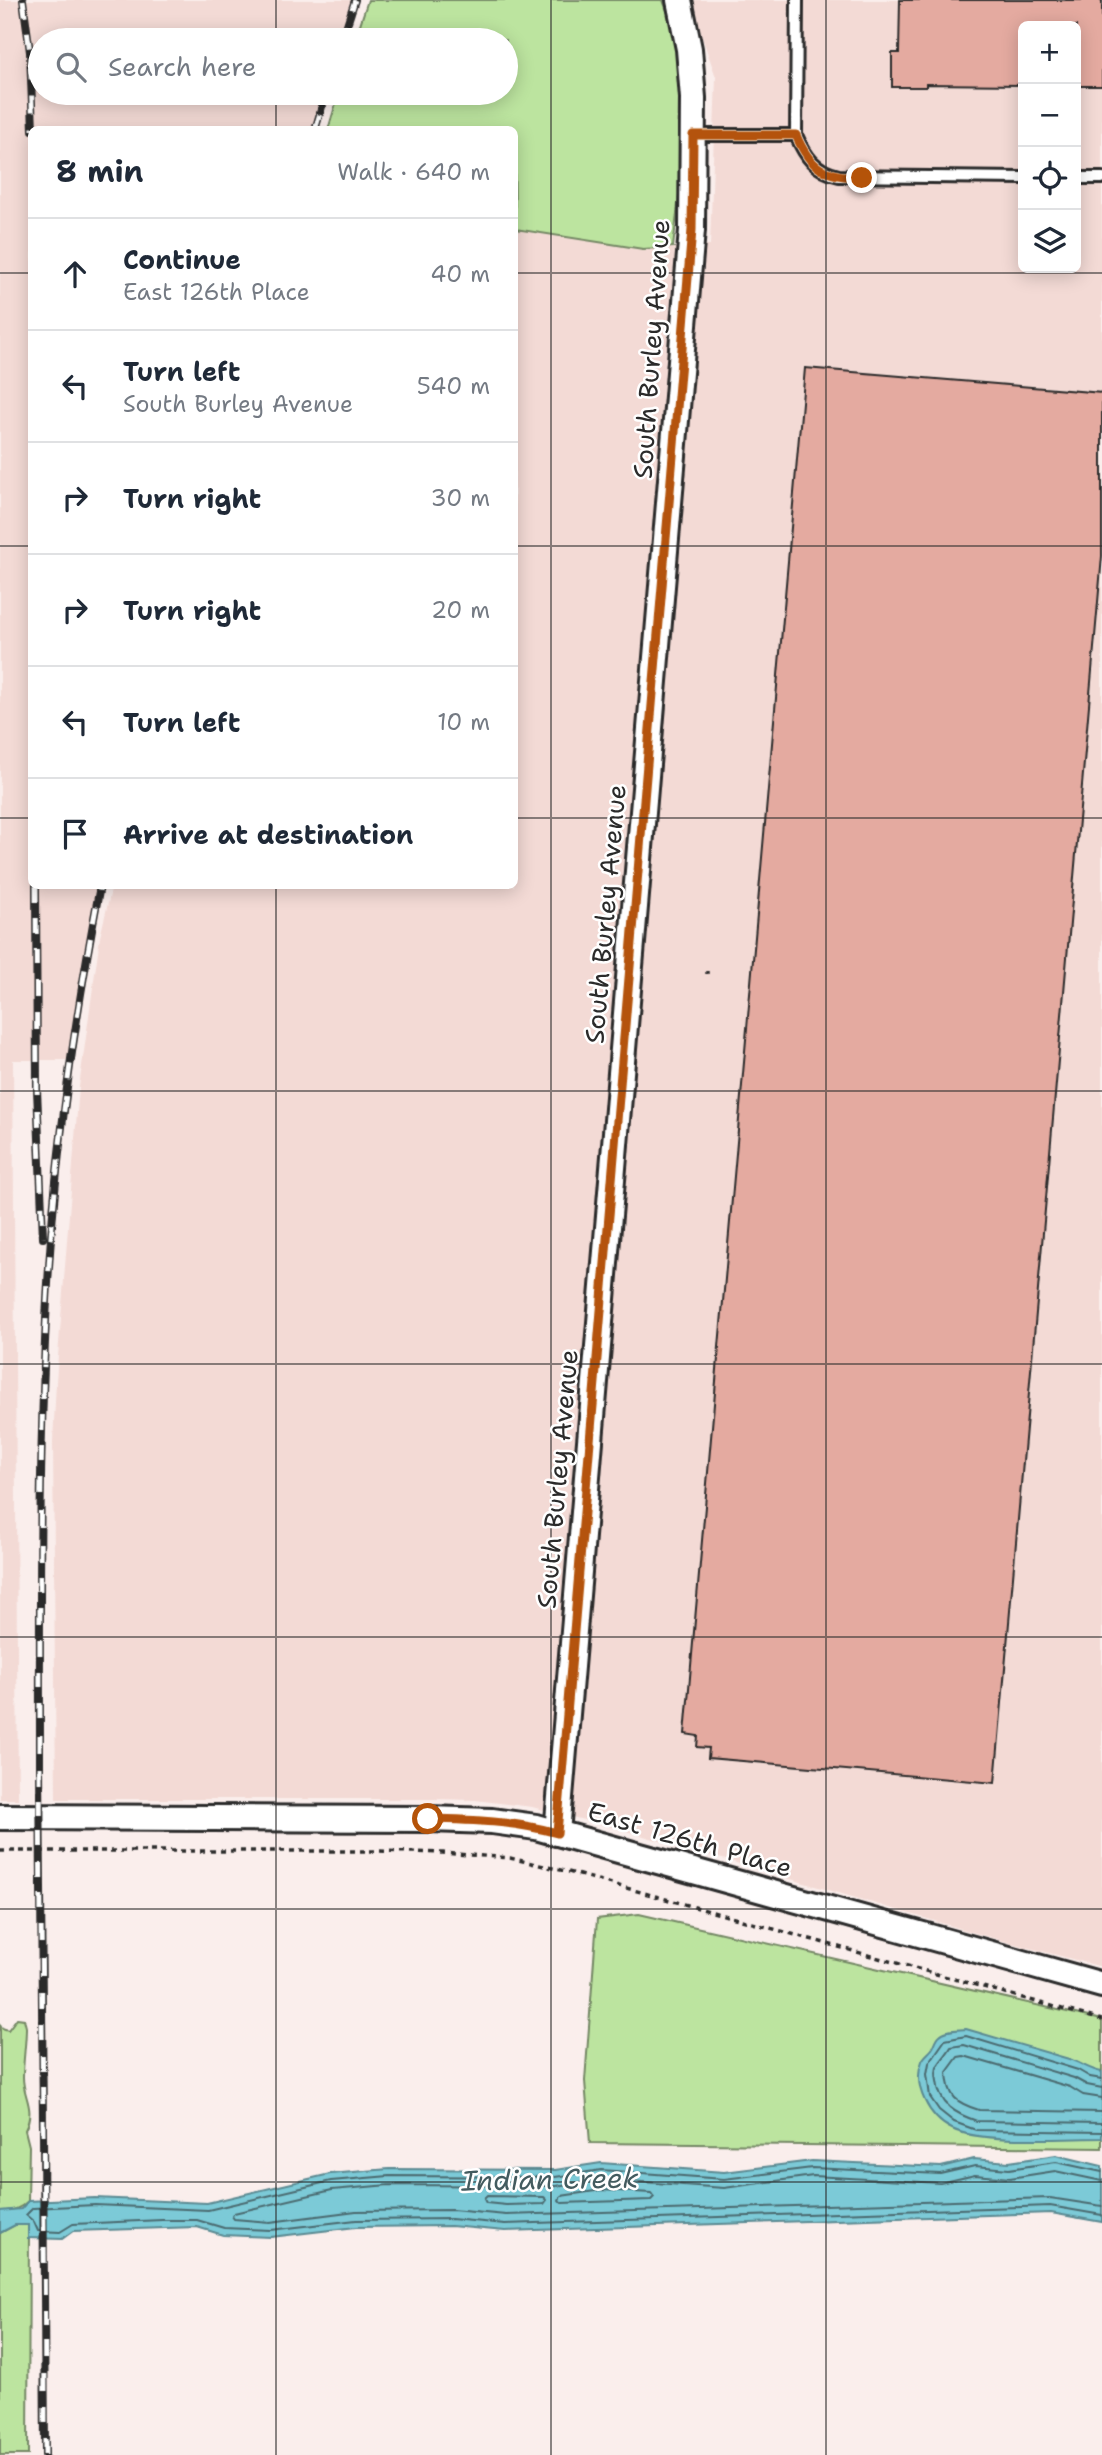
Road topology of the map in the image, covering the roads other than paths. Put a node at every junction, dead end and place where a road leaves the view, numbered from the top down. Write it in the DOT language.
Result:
graph roads {
  1 [pos="679,0"];
  2 [pos="797,0"];
  3 [pos="693,135"];
  4 [pos="796,135"];
  5 [pos="1018,178"];
  6 [pos="1081,178"];
  7 [pos="1102,178"];
  8 [pos="0,1817"];
  9 [pos="557,1833"];
  10 [pos="1102,1985"];
  1 -- 3 [label="street, South Burley Avenue"];
  2 -- 4 [label="lane"];
  3 -- 4 [label="lane"];
  3 -- 9 [label="street, South Burley Avenue"];
  4 -- 5 [label="lane"];
  6 -- 7 [label="lane"];
  8 -- 9 [label="street, East 126th Place"];
  9 -- 10 [label="street, East 126th Place"];
}
